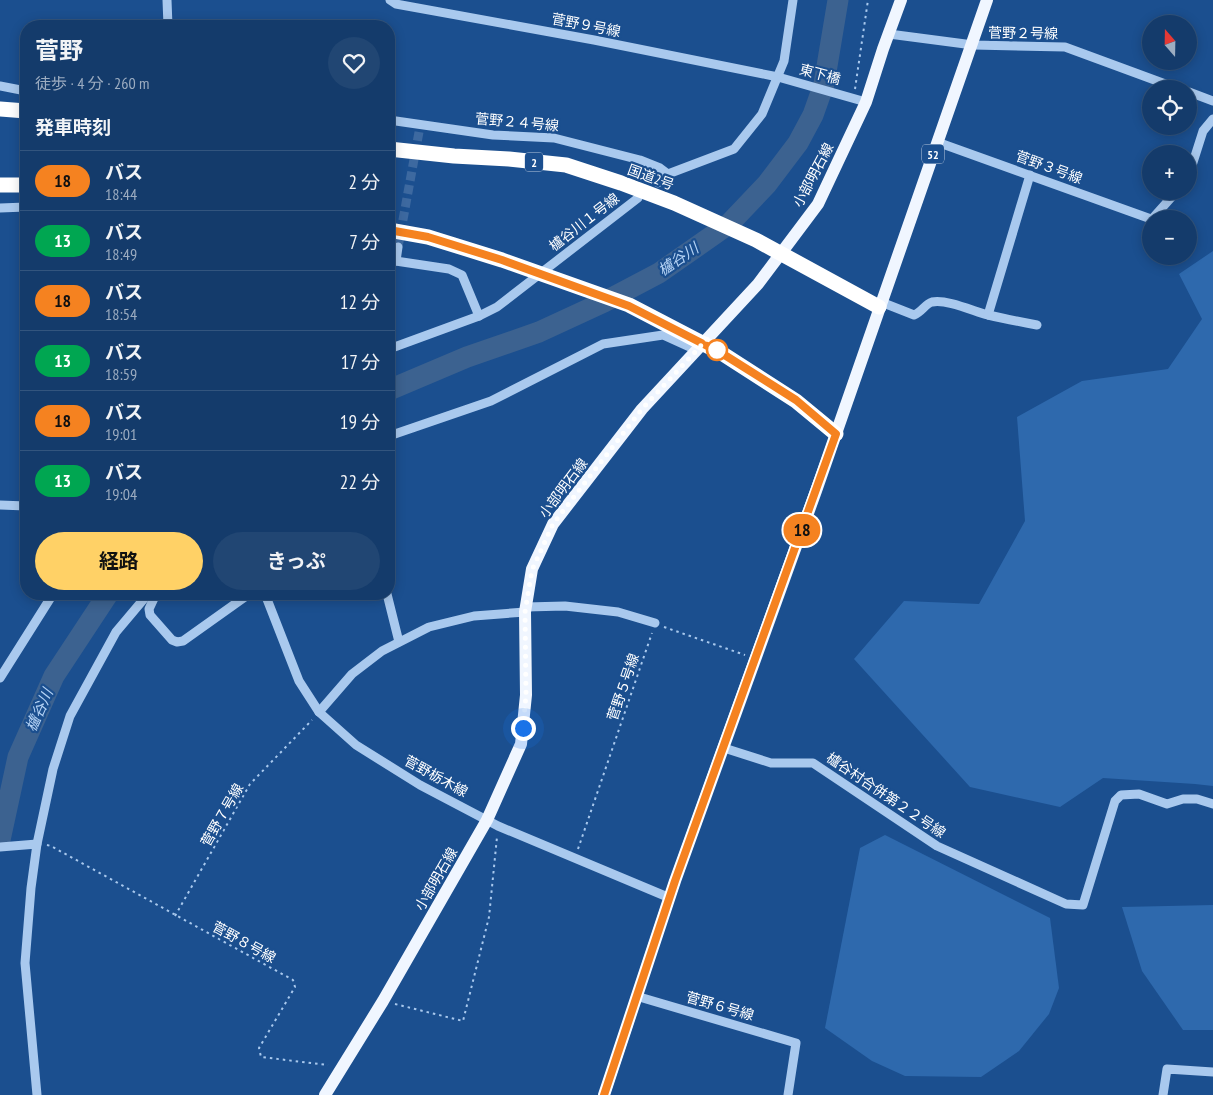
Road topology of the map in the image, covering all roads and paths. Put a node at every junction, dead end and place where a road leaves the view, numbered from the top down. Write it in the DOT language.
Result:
graph roads {
  1 [pos="167,0"];
  2 [pos="390,0"];
  3 [pos="793,0"];
  4 [pos="868,0"];
  5 [pos="902,0"];
  6 [pos="988,0"];
  7 [pos="168,20"];
  8 [pos="889,34"];
  9 [pos="973,45"];
  10 [pos="778,77"];
  11 [pos="1155,80"];
  12 [pos="0,86"];
  13 [pos="20,90"];
  14 [pos="1197,95"];
  15 [pos="860,99"];
  16 [pos="1213,101"];
  17 [pos="0,109"];
  18 [pos="20,111"];
  19 [pos="1213,119"];
  20 [pos="395,122"];
  21 [pos="937,142"];
  22 [pos="395,150"];
  23 [pos="1197,150"];
  24 [pos="668,174"];
  25 [pos="1030,175"];
  26 [pos="658,183"];
  27 [pos="0,185"];
  28 [pos="20,185"];
  29 [pos="638,198"];
  30 [pos="1169,200"];
  31 [pos="0,208"];
  32 [pos="20,208"];
  33 [pos="1160,210"];
  34 [pos="1142,215"];
  35 [pos="395,231"];
  36 [pos="398,247"];
  37 [pos="782,252"];
  38 [pos="395,254"];
  39 [pos="395,261"];
  40 [pos="880,305"];
  41 [pos="988,315"];
  42 [pos="479,316"];
  43 [pos="1038,325"];
  44 [pos="395,347"];
  45 [pos="696,350"];
  46 [pos="395,434"];
  47 [pos="836,434"];
  48 [pos="0,505"];
  49 [pos="20,506"];
  50 [pos="49,600"];
  51 [pos="143,600"];
  52 [pos="153,600"];
  53 [pos="241,600"];
  54 [pos="267,600"];
  55 [pos="388,600"];
  56 [pos="526,609"];
  57 [pos="655,623"];
  58 [pos="399,642"];
  59 [pos="756,659"];
  60 [pos="0,678"];
  61 [pos="319,712"];
  62 [pos="724,748"];
  63 [pos="1213,804"];
  64 [pos="492,823"];
  65 [pos="37,844"];
  66 [pos="0,847"];
  67 [pos="575,858"];
  68 [pos="670,898"];
  69 [pos="175,916"];
  70 [pos="636,996"];
  71 [pos="383,1001"];
  72 [pos="342,1067"];
  73 [pos="1213,1072"];
  74 [pos="37,1095"];
  75 [pos="325,1095"];
  76 [pos="604,1095"];
  77 [pos="788,1095"];
  78 [pos="1163,1095"];
  1 -- 7 [label="street"];
  2 -- 10 [label="street, 菅野９号線"];
  3 -- 10 [label="street"];
  4 -- 15 [label="path"];
  5 -- 8 [label="main road, 小部明石線"];
  6 -- 9 [label="main road, 52"];
  8 -- 9 [label="street, 菅野２号線"];
  8 -- 15 [label="main road, 小部明石線"];
  9 -- 11 [label="street, 菅野２号線"];
  9 -- 21 [label="main road, 52"];
  10 -- 15 [label="street, 東下橋"];
  10 -- 24 [label="street"];
  12 -- 13 [label="street"];
  14 -- 16 [label="street"];
  15 -- 37 [label="main road, 小部明石線"];
  17 -- 18 [label="highway"];
  19 -- 23 [label="street"];
  20 -- 24 [label="street, 菅野２４号線"];
  21 -- 25 [label="street, 菅野３号線"];
  21 -- 40 [label="main road, 52"];
  22 -- 37 [label="highway, 国道2号 / 2"];
  24 -- 26 [label="street"];
  25 -- 34 [label="street, 菅野３号線"];
  25 -- 41 [label="street"];
  27 -- 28 [label="highway"];
  29 -- 42 [label="street, 櫨谷川１号線"];
  30 -- 33 [label="street"];
  31 -- 32 [label="street"];
  35 -- 47 [label="highway"];
  36 -- 38 [label="street"];
  37 -- 40 [label="highway, 国道2号 / 2"];
  37 -- 45 [label="main road, 小部明石線"];
  39 -- 42 [label="street"];
  40 -- 41 [label="street"];
  40 -- 47 [label="main road, 52"];
  41 -- 43 [label="street"];
  42 -- 44 [label="street, 櫨谷川１号線"];
  45 -- 46 [label="street"];
  45 -- 56 [label="main road, 小部明石線"];
  47 -- 59 [label="main road, 52"];
  48 -- 49 [label="street"];
  50 -- 60 [label="street"];
  51 -- 65 [label="street"];
  52 -- 53 [label="street"];
  54 -- 61 [label="street, 菅野栃木線"];
  55 -- 58 [label="street"];
  56 -- 57 [label="street"];
  56 -- 58 [label="street"];
  56 -- 64 [label="main road, 小部明石線"];
  57 -- 59 [label="path"];
  57 -- 67 [label="path, 菅野５号線"];
  58 -- 61 [label="street"];
  59 -- 62 [label="main road, 52"];
  61 -- 64 [label="street, 菅野栃木線"];
  61 -- 69 [label="path, 菅野７号線"];
  62 -- 63 [label="street, 櫨谷村合併第２２号線"];
  62 -- 68 [label="main road, 52"];
  64 -- 67 [label="street, 菅野栃木線"];
  64 -- 71 [label="main road, 小部明石線"];
  64 -- 71 [label="path"];
  65 -- 66 [label="street"];
  65 -- 69 [label="path, 菅野８号線"];
  65 -- 74 [label="street"];
  67 -- 68 [label="street, 菅野栃木線"];
  68 -- 70 [label="main road, 52"];
  69 -- 72 [label="path, 菅野８号線"];
  70 -- 76 [label="main road, 52"];
  70 -- 77 [label="street, 菅野６号線"];
  71 -- 72 [label="main road, 小部明石線"];
  72 -- 75 [label="main road, 小部明石線"];
  73 -- 78 [label="street"];
}
